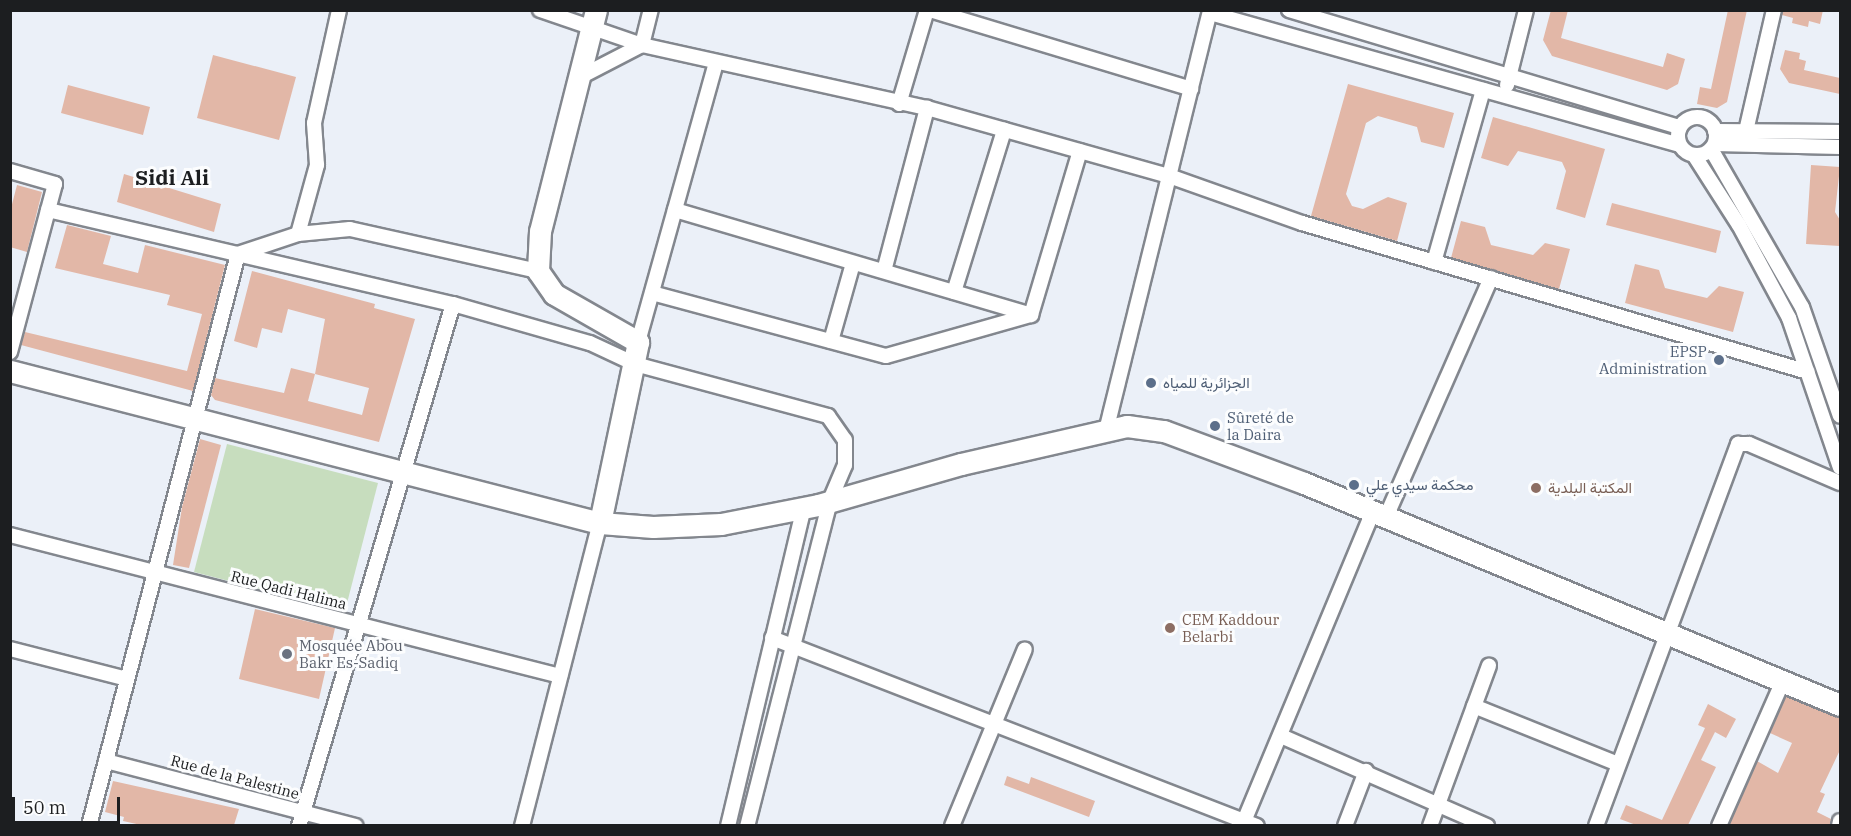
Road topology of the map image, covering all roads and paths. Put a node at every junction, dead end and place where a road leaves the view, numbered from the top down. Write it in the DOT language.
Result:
graph roads {
  1 [pos="339,10"];
  2 [pos="540,10"];
  3 [pos="651,10"];
  4 [pos="928,10"];
  5 [pos="1289,10"];
  6 [pos="1526,10"];
  7 [pos="1774,10"];
  8 [pos="1210,12"];
  9 [pos="1320,15"];
  10 [pos="596,18"];
  11 [pos="642,45"];
  12 [pos="716,63"];
  13 [pos="1509,76"];
  14 [pos="580,77"];
  15 [pos="1191,89"];
  16 [pos="1483,90"];
  17 [pos="1504,96"];
  18 [pos="899,105"];
  19 [pos="927,108"];
  20 [pos="1680,127"];
  21 [pos="1004,130"];
  22 [pos="1840,132"];
  23 [pos="1745,138"];
  24 [pos="1714,141"];
  25 [pos="1680,145"];
  26 [pos="1840,147"];
  27 [pos="1080,151"];
  28 [pos="1694,155"];
  29 [pos="10,171"];
  30 [pos="1169,176"];
  31 [pos="48,210"];
  32 [pos="675,210"];
  33 [pos="298,234"];
  34 [pos="238,254"];
  35 [pos="853,262"];
  36 [pos="1434,262"];
  37 [pos="538,271"];
  38 [pos="884,271"];
  39 [pos="1491,278"];
  40 [pos="954,292"];
  41 [pos="652,293"];
  42 [pos="453,304"];
  43 [pos="1031,315"];
  44 [pos="831,341"];
  45 [pos="638,342"];
  46 [pos="10,352"];
  47 [pos="634,364"];
  48 [pos="10,372"];
  49 [pos="1808,372"];
  50 [pos="1840,416"];
  51 [pos="195,418"];
  52 [pos="1106,431"];
  53 [pos="1840,468"];
  54 [pos="403,472"];
  55 [pos="1840,483"];
  56 [pos="830,501"];
  57 [pos="804,507"];
  58 [pos="1379,514"];
  59 [pos="600,523"];
  60 [pos="10,535"];
  61 [pos="156,573"];
  62 [pos="358,625"];
  63 [pos="1666,633"];
  64 [pos="772,638"];
  65 [pos="793,646"];
  66 [pos="10,649"];
  67 [pos="1025,649"];
  68 [pos="1489,666"];
  69 [pos="560,676"];
  70 [pos="127,679"];
  71 [pos="1783,681"];
  72 [pos="1840,705"];
  73 [pos="1474,706"];
  74 [pos="996,723"];
  75 [pos="1281,736"];
  76 [pos="106,761"];
  77 [pos="1618,764"];
  78 [pos="1366,771"];
  79 [pos="1438,802"];
  80 [pos="302,819"];
  81 [pos="1243,823"];
  82 [pos="89,825"];
  83 [pos="356,825"];
  84 [pos="522,825"];
  85 [pos="728,825"];
  86 [pos="747,825"];
  87 [pos="952,825"];
  88 [pos="1257,825"];
  89 [pos="1345,825"];
  90 [pos="1430,825"];
  91 [pos="1487,825"];
  92 [pos="1596,825"];
  93 [pos="1719,825"];
  1 -- 33 [label="street"];
  2 -- 10 [label="street"];
  3 -- 11 [label="street"];
  4 -- 15 [label="street"];
  4 -- 18 [label="street"];
  5 -- 9 [label="street"];
  6 -- 13 [label="street"];
  7 -- 23 [label="street"];
  8 -- 15 [label="street"];
  8 -- 16 [label="street"];
  9 -- 13 [label="street"];
  10 -- 11 [label="street"];
  10 -- 14 [label="main road"];
  11 -- 12 [label="street"];
  11 -- 14 [label="street"];
  12 -- 18 [label="street"];
  12 -- 32 [label="street"];
  13 -- 17 [label="street"];
  13 -- 20 [label="street"];
  14 -- 37 [label="main road"];
  15 -- 30 [label="street"];
  16 -- 17 [label="street"];
  16 -- 36 [label="street"];
  17 -- 25 [label="street"];
  18 -- 19 [label="street"];
  19 -- 21 [label="street"];
  19 -- 38 [label="street"];
  20 -- 24 [label="street"];
  20 -- 25 [label="street"];
  21 -- 27 [label="street"];
  21 -- 40 [label="street"];
  22 -- 23 [label="street"];
  23 -- 24 [label="street"];
  23 -- 26 [label="street"];
  24 -- 28 [label="street"];
  24 -- 50 [label="street"];
  25 -- 28 [label="street"];
  27 -- 30 [label="street"];
  27 -- 43 [label="street"];
  28 -- 49 [label="street"];
  29 -- 31 [label="street"];
  30 -- 36 [label="street"];
  30 -- 52 [label="street"];
  31 -- 34 [label="street"];
  31 -- 46 [label="street"];
  32 -- 35 [label="street"];
  32 -- 41 [label="street"];
  33 -- 34 [label="street"];
  33 -- 37 [label="street"];
  34 -- 42 [label="street"];
  34 -- 51 [label="street"];
  35 -- 38 [label="street"];
  35 -- 44 [label="street"];
  36 -- 39 [label="street"];
  37 -- 45 [label="main road"];
  38 -- 40 [label="street"];
  39 -- 49 [label="street"];
  39 -- 58 [label="street"];
  40 -- 43 [label="street"];
  41 -- 44 [label="street"];
  41 -- 45 [label="street"];
  42 -- 47 [label="street"];
  42 -- 54 [label="street"];
  43 -- 44 [label="street"];
  45 -- 47 [label="main road"];
  47 -- 56 [label="street"];
  47 -- 59 [label="main road"];
  48 -- 51 [label="main road"];
  49 -- 53 [label="street"];
  51 -- 54 [label="main road"];
  51 -- 61 [label="street"];
  52 -- 56 [label="main road"];
  52 -- 58 [label="main road"];
  54 -- 59 [label="main road"];
  54 -- 62 [label="street"];
  55 -- 63 [label="street"];
  56 -- 57 [label="main road"];
  56 -- 65 [label="street"];
  57 -- 59 [label="main road"];
  57 -- 64 [label="street"];
  58 -- 63 [label="main road"];
  58 -- 75 [label="street"];
  59 -- 69 [label="street"];
  60 -- 61 [label="street, Rue Qadi Halima"];
  61 -- 62 [label="street, Rue Qadi Halima"];
  61 -- 70 [label="street"];
  62 -- 69 [label="street, Rue Qadi Halima"];
  62 -- 80 [label="street"];
  63 -- 71 [label="main road"];
  63 -- 77 [label="street"];
  64 -- 65 [label="street"];
  64 -- 85 [label="street"];
  65 -- 74 [label="street"];
  65 -- 86 [label="street"];
  66 -- 70 [label="street"];
  67 -- 74 [label="street"];
  68 -- 73 [label="street"];
  69 -- 84 [label="street"];
  70 -- 76 [label="street"];
  71 -- 72 [label="main road"];
  71 -- 93 [label="street"];
  73 -- 77 [label="street"];
  73 -- 79 [label="street"];
  74 -- 81 [label="street"];
  74 -- 87 [label="street"];
  75 -- 78 [label="street"];
  75 -- 81 [label="street"];
  76 -- 80 [label="street, Rue de la Palestine"];
  76 -- 82 [label="street"];
  77 -- 92 [label="street"];
  78 -- 79 [label="street"];
  78 -- 89 [label="street"];
  79 -- 90 [label="street"];
  79 -- 91 [label="street"];
  80 -- 83 [label="street, Rue de la Palestine"];
  81 -- 88 [label="street"];
}
